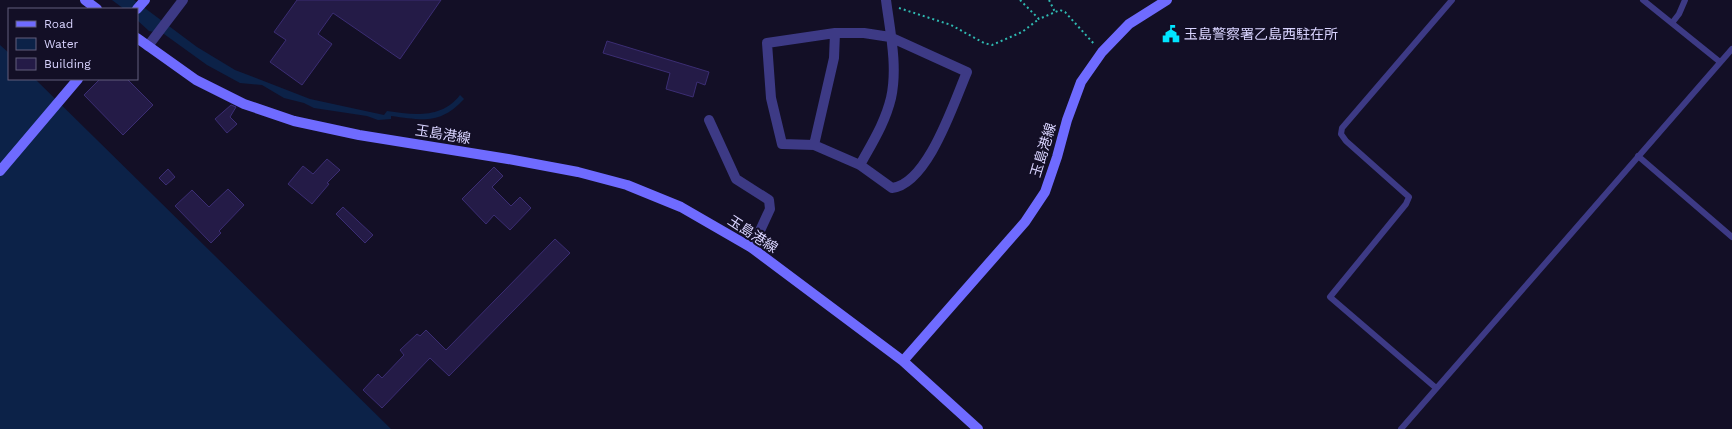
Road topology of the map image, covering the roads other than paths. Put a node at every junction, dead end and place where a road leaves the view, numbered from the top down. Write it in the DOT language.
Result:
graph roads {
  1 [pos="85,0"];
  2 [pos="145,0"];
  3 [pos="183,0"];
  4 [pos="1166,0"];
  5 [pos="1452,0"];
  6 [pos="1643,0"];
  7 [pos="1685,0"];
  8 [pos="886,1"];
  9 [pos="96,8"];
  10 [pos="138,8"];
  11 [pos="1672,23"];
  12 [pos="835,33"];
  13 [pos="890,37"];
  14 [pos="138,39"];
  15 [pos="148,46"];
  16 [pos="1732,48"];
  17 [pos="1720,62"];
  18 [pos="77,80"];
  19 [pos="709,120"];
  20 [pos="814,144"];
  21 [pos="1638,156"];
  22 [pos="860,165"];
  23 [pos="0,171"];
  24 [pos="1732,237"];
  25 [pos="752,248"];
  26 [pos="903,361"];
  27 [pos="1436,388"];
  28 [pos="978,429"];
  29 [pos="1401,429"];
  1 -- 9 [label="main road"];
  2 -- 10 [label="main road"];
  3 -- 15 [label="street"];
  4 -- 26 [label="main road, 玉島港線"];
  5 -- 27 [label="lane"];
  6 -- 11 [label="lane"];
  7 -- 11 [label="lane"];
  8 -- 13 [label="street"];
  11 -- 17 [label="lane"];
  12 -- 13 [label="street"];
  12 -- 20 [label="street"];
  12 -- 20 [label="street"];
  13 -- 22 [label="street"];
  13 -- 22 [label="street"];
  14 -- 15 [label="main road, 玉島港線"];
  15 -- 25 [label="main road, 玉島港線"];
  16 -- 17 [label="lane"];
  17 -- 21 [label="lane"];
  18 -- 23 [label="main road"];
  19 -- 25 [label="street"];
  20 -- 22 [label="street"];
  21 -- 24 [label="lane"];
  21 -- 27 [label="lane"];
  25 -- 26 [label="main road, 玉島港線"];
  26 -- 28 [label="main road"];
  27 -- 29 [label="lane"];
}
